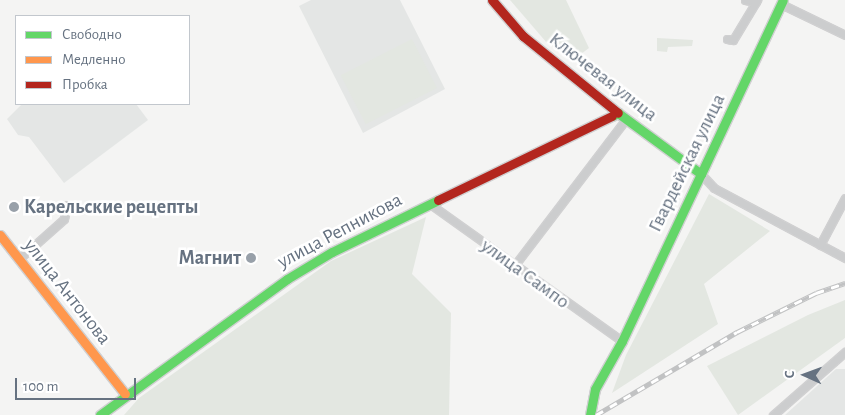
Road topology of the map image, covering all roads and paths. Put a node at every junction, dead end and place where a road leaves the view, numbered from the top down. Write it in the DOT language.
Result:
graph roads {
  1 [pos="492,0"];
  2 [pos="745,0"];
  3 [pos="756,1"];
  4 [pos="782,2"];
  5 [pos="845,35"];
  6 [pos="727,39"];
  7 [pos="618,113"];
  8 [pos="626,119"];
  9 [pos="701,174"];
  10 [pos="845,198"];
  11 [pos="430,204"];
  12 [pos="67,205"];
  13 [pos="0,235"];
  14 [pos="820,245"];
  15 [pos="19,258"];
  16 [pos="845,258"];
  17 [pos="514,266"];
  18 [pos="622,341"];
  19 [pos="845,352"];
  20 [pos="125,394"];
  21 [pos="100,415"];
  22 [pos="590,415"];
  23 [pos="773,415"];
  1 -- 7 [label="main road, Ключевая улица"];
  2 -- 3 [label="street"];
  3 -- 6 [label="street"];
  4 -- 5 [label="street"];
  4 -- 9 [label="main road, Гвардейская улица"];
  7 -- 8 [label="main road, Ключевая улица"];
  7 -- 11 [label="main road, улица Репникова"];
  8 -- 9 [label="main road, Ключевая улица"];
  8 -- 17 [label="street"];
  9 -- 14 [label="street"];
  9 -- 18 [label="main road, Гвардейская улица"];
  10 -- 14 [label="street"];
  11 -- 17 [label="street, улица Сампо"];
  11 -- 20 [label="main road, улица Репникова"];
  12 -- 15 [label="street"];
  13 -- 15 [label="main road, улица Антонова"];
  14 -- 16 [label="street"];
  15 -- 20 [label="main road, улица Антонова"];
  17 -- 18 [label="street, улица Сампо"];
  18 -- 22 [label="main road, Гвардейская улица"];
  19 -- 23 [label="street"];
  20 -- 21 [label="main road, улица Репникова"];
}
